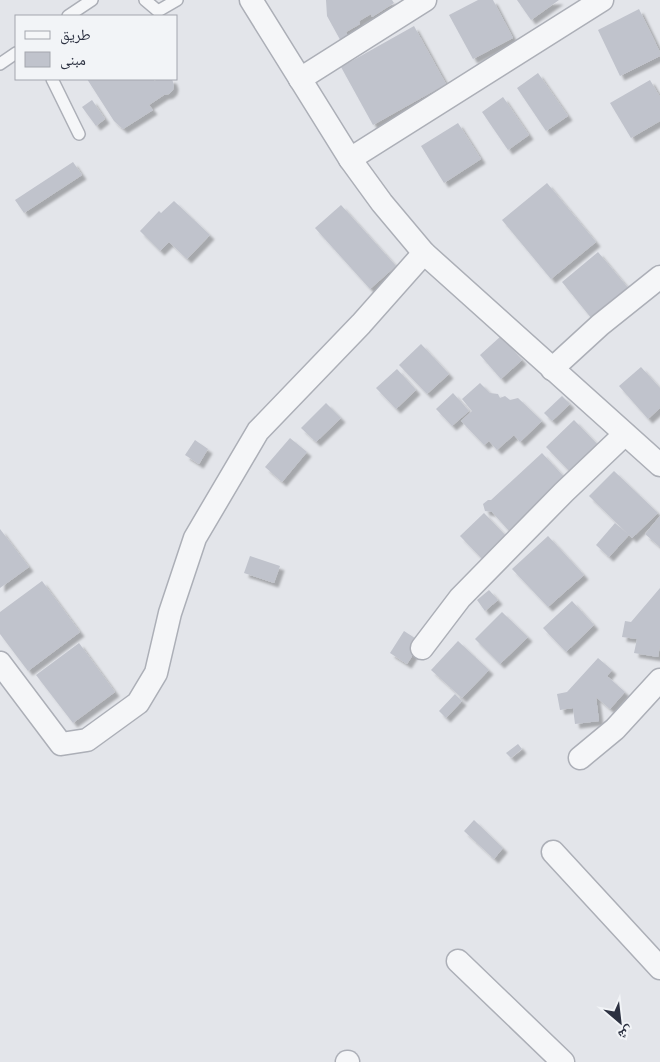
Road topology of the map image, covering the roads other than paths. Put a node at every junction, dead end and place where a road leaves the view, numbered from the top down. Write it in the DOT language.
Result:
graph roads {
  1 [pos="92,0"];
  2 [pos="145,0"];
  3 [pos="177,0"];
  4 [pos="251,0"];
  5 [pos="425,0"];
  6 [pos="602,0"];
  7 [pos="70,15"];
  8 [pos="15,54"];
  9 [pos="0,64"];
  10 [pos="300,79"];
  11 [pos="52,80"];
  12 [pos="79,134"];
  13 [pos="350,159"];
  14 [pos="424,252"];
  15 [pos="660,277"];
  16 [pos="552,369"];
  17 [pos="625,434"];
  18 [pos="660,465"];
  19 [pos="422,648"];
  20 [pos="0,663"];
  21 [pos="660,680"];
  22 [pos="580,758"];
  23 [pos="553,852"];
  24 [pos="458,961"];
  25 [pos="660,968"];
  26 [pos="563,1062"];
  1 -- 7 [label="lane"];
  2 -- 3 [label="lane"];
  4 -- 10 [label="street"];
  5 -- 10 [label="street"];
  6 -- 13 [label="street"];
  8 -- 9 [label="lane"];
  10 -- 13 [label="street"];
  11 -- 12 [label="lane"];
  13 -- 14 [label="street"];
  14 -- 16 [label="street"];
  14 -- 20 [label="street"];
  15 -- 16 [label="street"];
  16 -- 17 [label="street"];
  17 -- 18 [label="street"];
  17 -- 19 [label="street"];
  21 -- 22 [label="street"];
  23 -- 25 [label="street"];
  24 -- 26 [label="street"];
}
